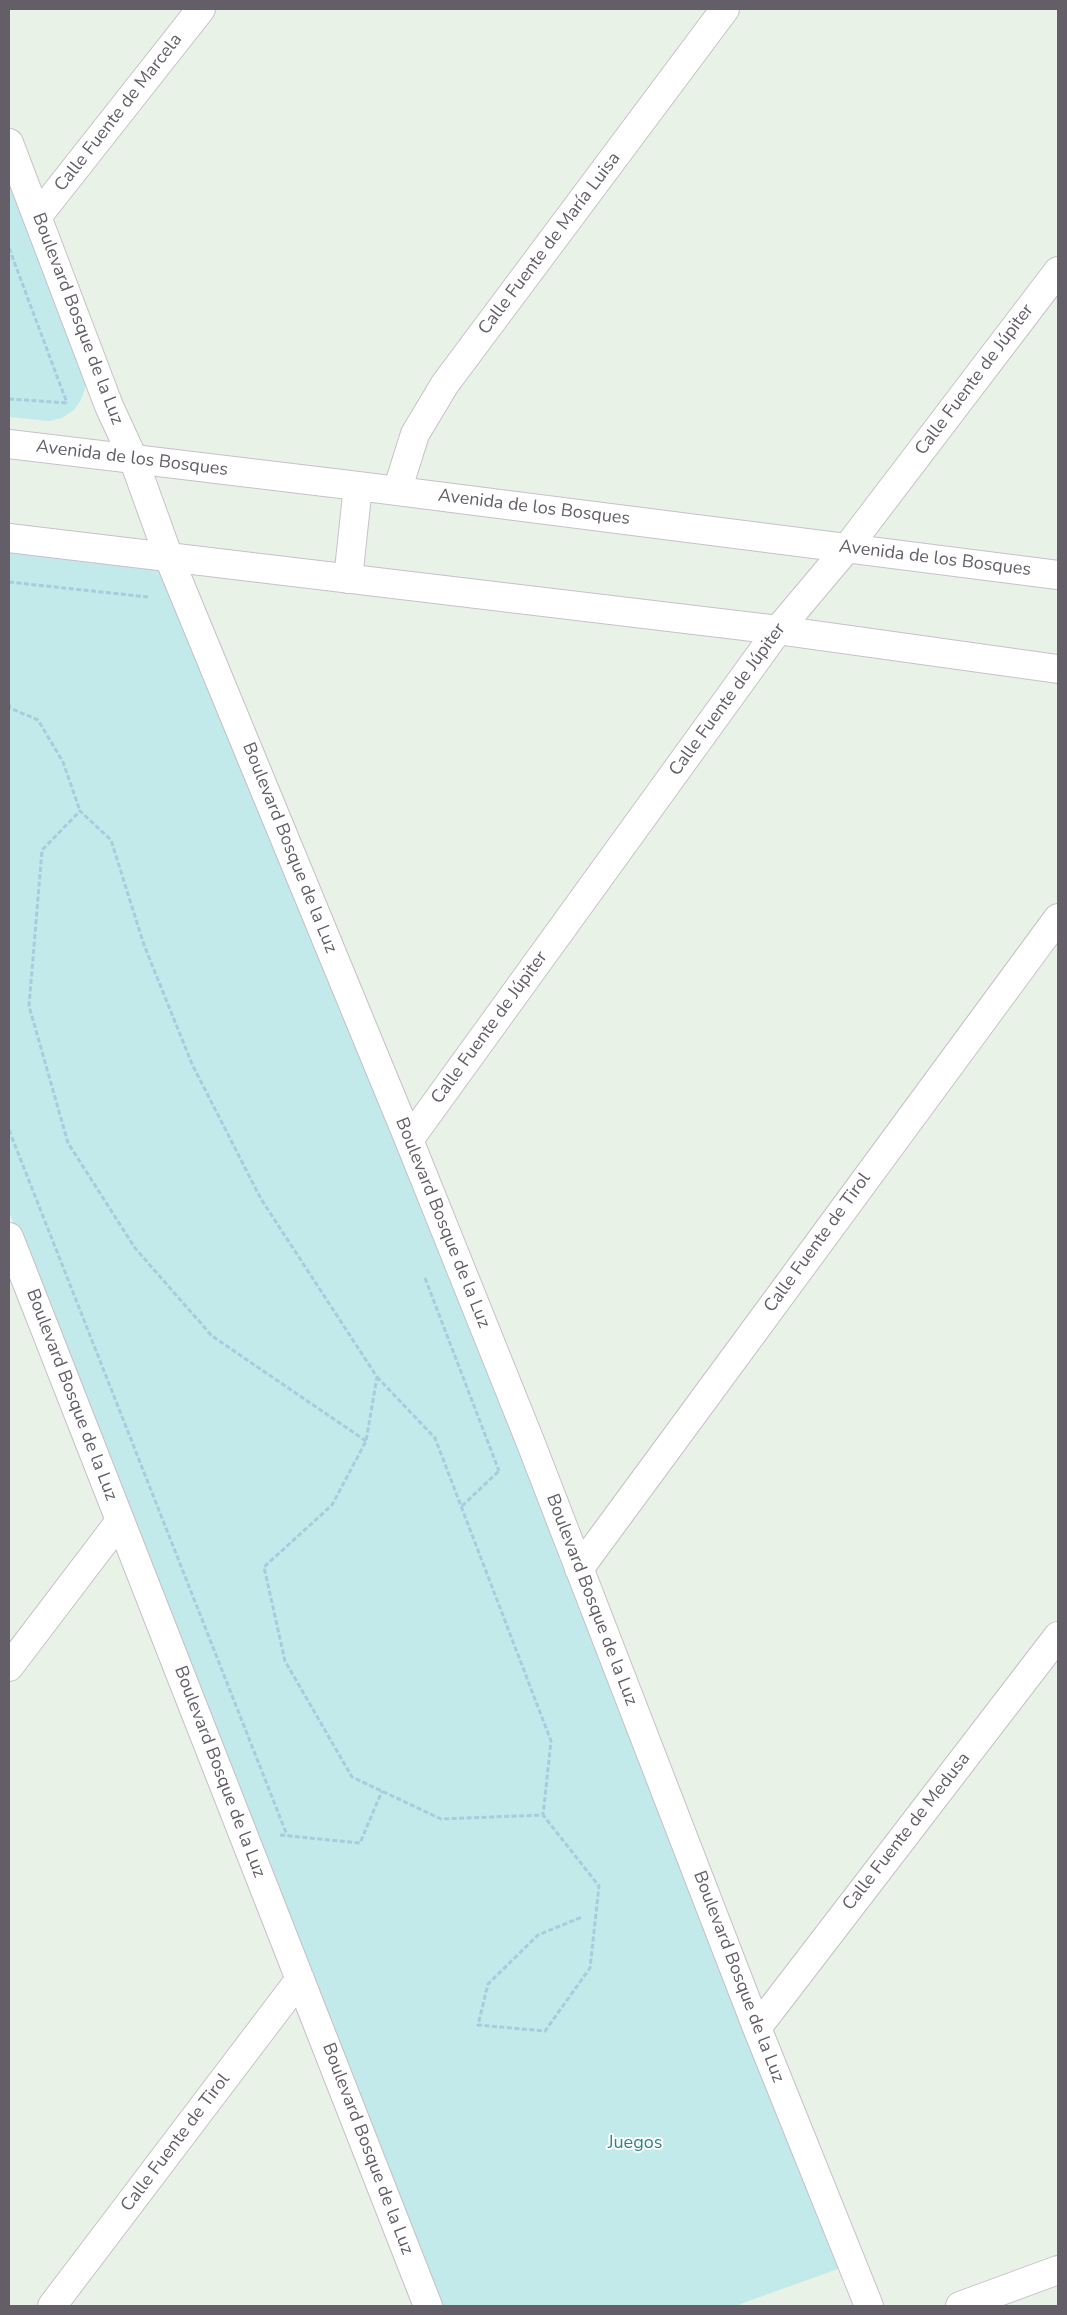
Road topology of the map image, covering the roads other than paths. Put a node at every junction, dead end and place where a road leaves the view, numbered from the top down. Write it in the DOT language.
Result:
graph roads {
  1 [pos="201,9"];
  2 [pos="725,9"];
  3 [pos="9,143"];
  4 [pos="37,217"];
  5 [pos="1058,271"];
  6 [pos="9,444"];
  7 [pos="133,458"];
  8 [pos="358,486"];
  9 [pos="398,491"];
  10 [pos="9,538"];
  11 [pos="847,548"];
  12 [pos="169,558"];
  13 [pos="1058,575"];
  14 [pos="348,579"];
  15 [pos="778,630"];
  16 [pos="1058,669"];
  17 [pos="1058,918"];
  18 [pos="410,1140"];
  19 [pos="9,1237"];
  20 [pos="120,1521"];
  21 [pos="579,1569"];
  22 [pos="1058,1636"];
  23 [pos="9,1667"];
  24 [pos="300,1979"];
  25 [pos="757,2028"];
  26 [pos="1058,2270"];
  27 [pos="52,2306"];
  28 [pos="428,2306"];
  29 [pos="869,2306"];
  30 [pos="960,2306"];
  1 -- 4 [label="street, Calle Fuente de Marcela"];
  2 -- 9 [label="street, Calle Fuente de María Luisa"];
  3 -- 4 [label="street, Boulevard Bosque de la Luz"];
  4 -- 7 [label="street, Boulevard Bosque de la Luz"];
  5 -- 11 [label="street, Calle Fuente de Júpiter"];
  6 -- 7 [label="street, Avenida de los Bosques"];
  7 -- 8 [label="street, Avenida de los Bosques"];
  7 -- 12 [label="street, Boulevard Bosque de la Luz"];
  8 -- 9 [label="street, Avenida de los Bosques"];
  8 -- 14 [label="street"];
  9 -- 11 [label="street, Avenida de los Bosques"];
  10 -- 12 [label="street"];
  11 -- 13 [label="street, Avenida de los Bosques"];
  11 -- 15 [label="street, Calle Fuente de Júpiter"];
  12 -- 14 [label="street"];
  12 -- 18 [label="street, Boulevard Bosque de la Luz"];
  14 -- 15 [label="street"];
  15 -- 16 [label="street"];
  15 -- 18 [label="street, Calle Fuente de Júpiter"];
  17 -- 21 [label="street, Calle Fuente de Tirol"];
  18 -- 21 [label="street, Boulevard Bosque de la Luz"];
  19 -- 20 [label="street, Boulevard Bosque de la Luz"];
  20 -- 23 [label="street"];
  20 -- 24 [label="street, Boulevard Bosque de la Luz"];
  21 -- 25 [label="street, Boulevard Bosque de la Luz"];
  22 -- 25 [label="street, Calle Fuente de Medusa"];
  24 -- 27 [label="street, Calle Fuente de Tirol"];
  24 -- 28 [label="street, Boulevard Bosque de la Luz"];
  25 -- 29 [label="street, Boulevard Bosque de la Luz"];
  26 -- 30 [label="street"];
}
